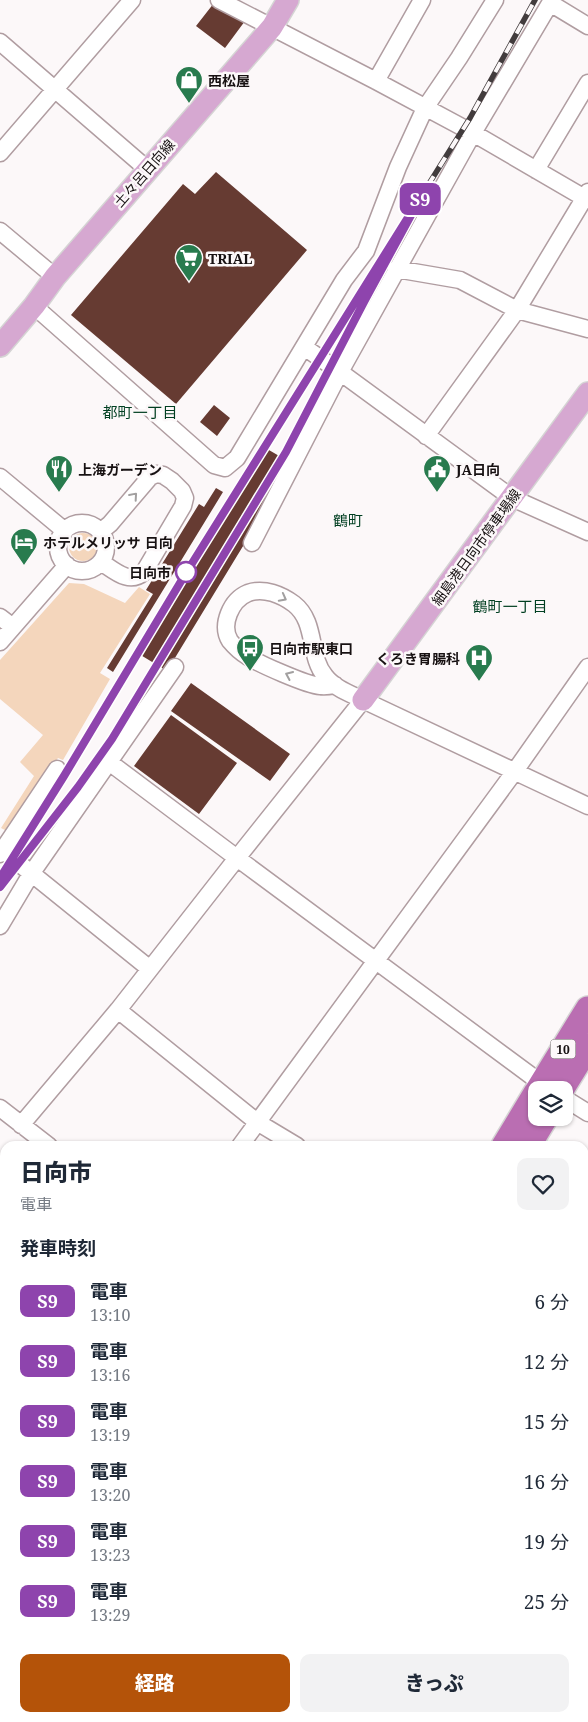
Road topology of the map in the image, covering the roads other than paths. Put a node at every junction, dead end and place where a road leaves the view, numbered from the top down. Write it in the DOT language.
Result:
graph roads {
  1 [pos="132,0"];
  2 [pos="219,0"];
  3 [pos="288,0"];
  4 [pos="422,0"];
  5 [pos="496,0"];
  6 [pos="551,2"];
  7 [pos="588,26"];
  8 [pos="272,27"];
  9 [pos="0,42"];
  10 [pos="376,81"];
  11 [pos="588,83"];
  12 [pos="55,89"];
  13 [pos="425,108"];
  14 [pos="473,133"];
  15 [pos="0,153"];
  16 [pos="147,170"];
  17 [pos="536,170"];
  18 [pos="587,196"];
  19 [pos="0,231"];
  20 [pos="396,269"];
  21 [pos="55,277"];
  22 [pos="34,306"];
  23 [pos="517,310"];
  24 [pos="588,329"];
  25 [pos="0,346"];
  26 [pos="304,347"];
  27 [pos="340,372"];
  28 [pos="588,393"];
  29 [pos="426,436"];
  30 [pos="0,477"];
  31 [pos="512,498"];
  32 [pos="65,531"];
  33 [pos="100,532"];
  34 [pos="588,532"];
  35 [pos="252,543"];
  36 [pos="101,562"];
  37 [pos="66,565"];
  38 [pos="0,617"];
  39 [pos="13,627"];
  40 [pos="0,642"];
  41 [pos="175,667"];
  42 [pos="588,667"];
  43 [pos="335,685"];
  44 [pos="364,700"];
  45 [pos="110,762"];
  46 [pos="57,770"];
  47 [pos="515,771"];
  48 [pos="588,806"];
  49 [pos="1,851"];
  50 [pos="237,858"];
  51 [pos="32,874"];
  52 [pos="0,926"];
  53 [pos="376,959"];
  54 [pos="150,969"];
  55 [pos="588,1009"];
  56 [pos="118,1010"];
  57 [pos="588,1046"];
  58 [pos="535,1081"];
  59 [pos="549,1081"];
  60 [pos="553,1081"];
  61 [pos="573,1104"];
  62 [pos="0,1108"];
  63 [pos="528,1113"];
  64 [pos="588,1113"];
  65 [pos="257,1122"];
  66 [pos="21,1125"];
  67 [pos="539,1126"];
  68 [pos="42,1141"];
  69 [pos="244,1141"];
  70 [pos="289,1141"];
  71 [pos="508,1141"];
  72 [pos="531,1141"];
  1 -- 12 [label="street"];
  2 -- 8 [label="street"];
  3 -- 8 [label="main road, 土々呂日向線"];
  4 -- 10 [label="street"];
  5 -- 13 [label="street"];
  6 -- 7 [label="street"];
  6 -- 14 [label="street"];
  8 -- 10 [label="street"];
  8 -- 16 [label="main road, 土々呂日向線"];
  9 -- 12 [label="street"];
  10 -- 13 [label="street"];
  11 -- 17 [label="street"];
  12 -- 15 [label="street"];
  12 -- 16 [label="street"];
  13 -- 14 [label="street"];
  13 -- 26 [label="street"];
  14 -- 17 [label="street"];
  14 -- 20 [label="street"];
  16 -- 21 [label="main road, 土々呂日向線"];
  17 -- 18 [label="street"];
  18 -- 23 [label="street"];
  19 -- 21 [label="street"];
  20 -- 23 [label="street"];
  20 -- 27 [label="street"];
  21 -- 22 [label="main road, 土々呂日向線"];
  22 -- 25 [label="main road, 土々呂日向線"];
  22 -- 26 [label="street"];
  23 -- 24 [label="street"];
  23 -- 29 [label="street"];
  26 -- 27 [label="street"];
  27 -- 29 [label="street"];
  27 -- 35 [label="street"];
  28 -- 31 [label="main road, 細島港日向市停車場線"];
  29 -- 31 [label="street"];
  30 -- 32 [label="street"];
  31 -- 34 [label="street"];
  31 -- 44 [label="main road, 細島港日向市停車場線"];
  32 -- 33 [label="street"];
  32 -- 37 [label="street"];
  33 -- 36 [label="street"];
  33 -- 36 [label="street, one-way"];
  36 -- 37 [label="street"];
  37 -- 39 [label="street"];
  38 -- 39 [label="street"];
  39 -- 40 [label="street"];
  41 -- 45 [label="street"];
  42 -- 47 [label="street"];
  43 -- 43 [label="street, one-way"];
  43 -- 44 [label="street"];
  44 -- 47 [label="street"];
  44 -- 50 [label="street"];
  45 -- 50 [label="street"];
  45 -- 51 [label="street"];
  46 -- 49 [label="street"];
  47 -- 48 [label="street"];
  47 -- 53 [label="street"];
  49 -- 51 [label="street"];
  50 -- 53 [label="street"];
  50 -- 54 [label="street"];
  51 -- 52 [label="street"];
  51 -- 54 [label="street"];
  53 -- 58 [label="street"];
  53 -- 65 [label="street"];
  54 -- 56 [label="street"];
  55 -- 59 [label="highway, 10"];
  56 -- 65 [label="street"];
  56 -- 66 [label="street"];
  57 -- 60 [label="highway, 10"];
  61 -- 64 [label="street"];
  62 -- 66 [label="street"];
  63 -- 71 [label="highway, 10"];
  65 -- 69 [label="street"];
  65 -- 70 [label="street"];
  66 -- 68 [label="street"];
  67 -- 72 [label="highway"];
}
